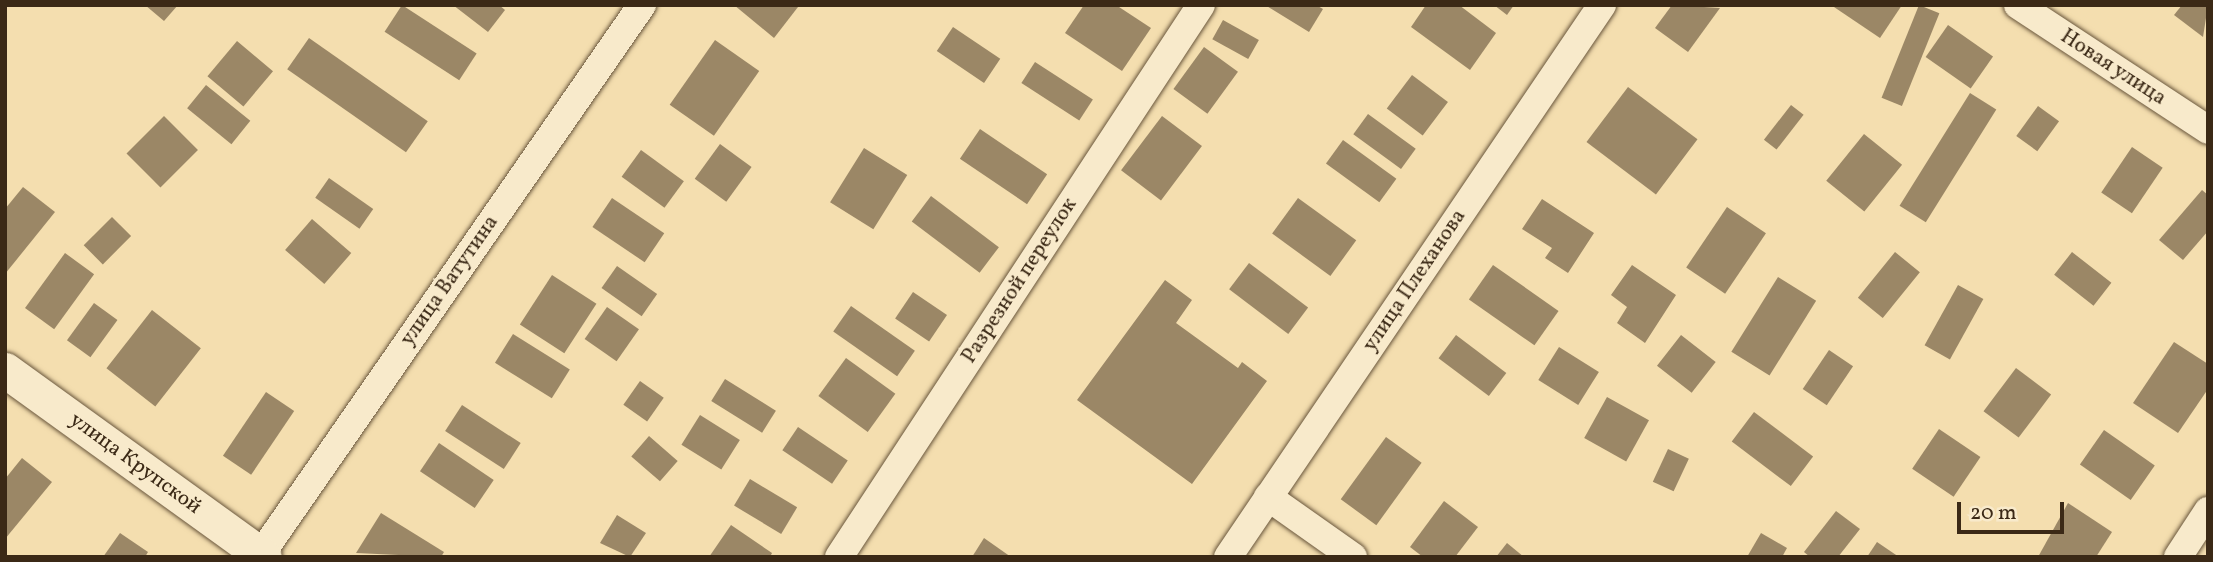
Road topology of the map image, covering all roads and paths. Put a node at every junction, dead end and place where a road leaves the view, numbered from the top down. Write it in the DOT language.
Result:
graph roads {
  1 [pos="642,5"];
  2 [pos="1201,5"];
  3 [pos="1602,5"];
  4 [pos="2018,5"];
  5 [pos="2208,130"];
  6 [pos="5,370"];
  7 [pos="1268,497"];
  8 [pos="2208,511"];
  9 [pos="261,556"];
  10 [pos="839,557"];
  11 [pos="1228,557"];
  12 [pos="1353,557"];
  13 [pos="2178,557"];
  1 -- 9 [label="street, улица Ватутина"];
  2 -- 10 [label="street, Разрезной переулок"];
  3 -- 7 [label="street, улица Плеханова"];
  4 -- 5 [label="street, Новая улица"];
  6 -- 9 [label="street, улица Крупской"];
  7 -- 11 [label="street, улица Плеханова"];
  7 -- 12 [label="street"];
  8 -- 13 [label="street"];
}
